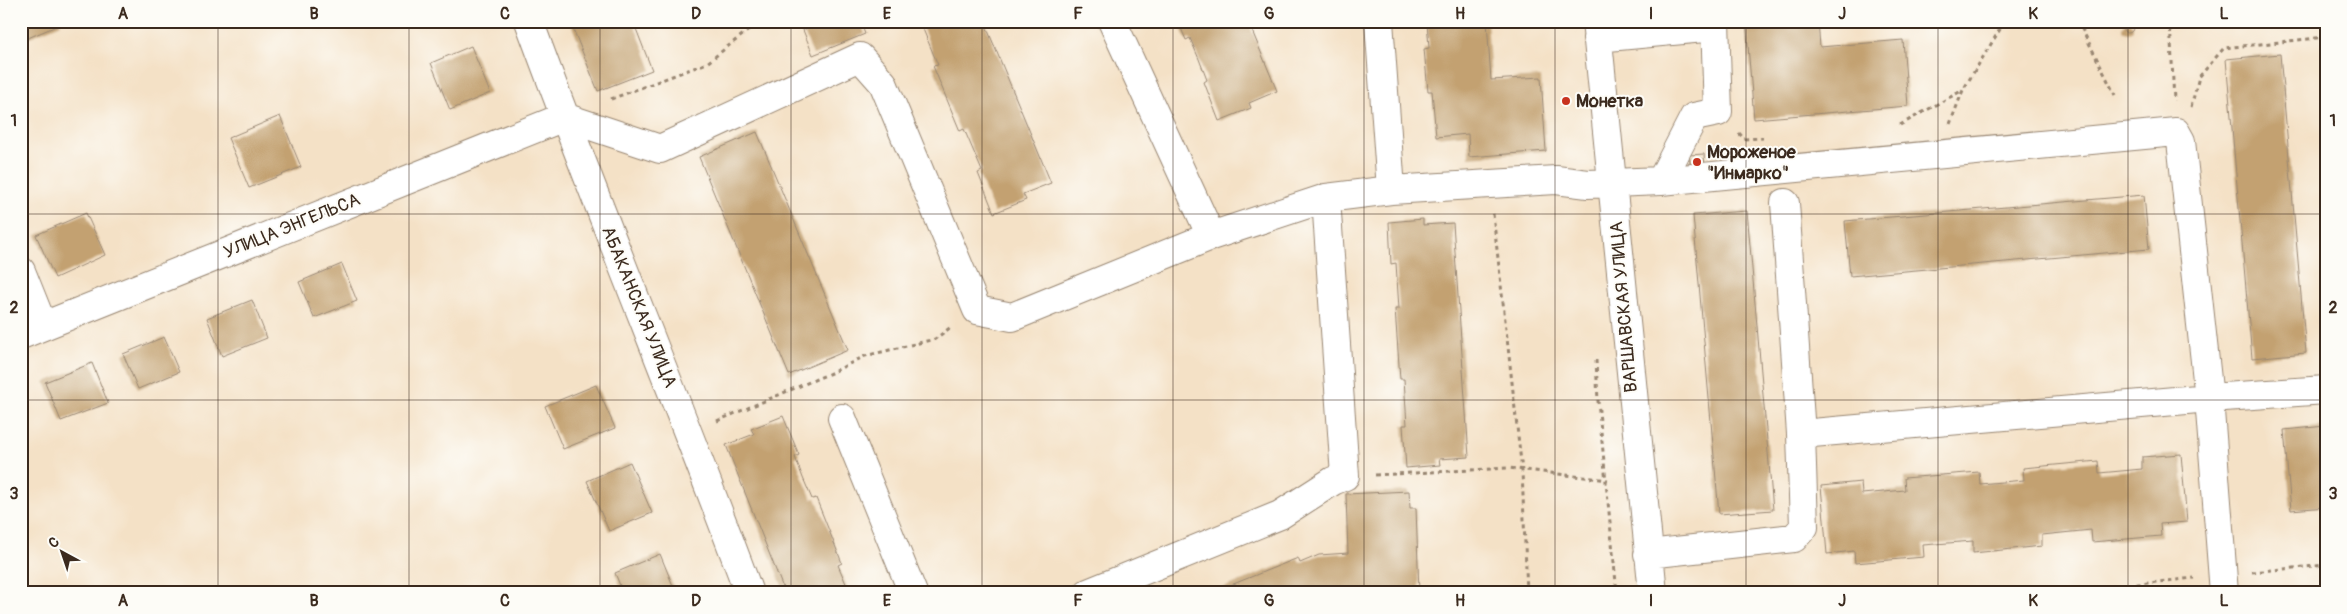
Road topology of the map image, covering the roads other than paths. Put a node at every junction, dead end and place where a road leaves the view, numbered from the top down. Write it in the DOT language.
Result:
graph roads {
  1 [pos="529,21"];
  2 [pos="1112,21"];
  3 [pos="1379,21"];
  4 [pos="1715,24"];
  5 [pos="1596,30"];
  6 [pos="564,117"];
  7 [pos="1661,181"];
  8 [pos="1613,184"];
  9 [pos="1391,190"];
  10 [pos="1326,198"];
  11 [pos="1785,203"];
  12 [pos="1211,236"];
  13 [pos="21,271"];
  14 [pos="32,330"];
  15 [pos="2326,390"];
  16 [pos="2209,398"];
  17 [pos="842,418"];
  18 [pos="1801,434"];
  19 [pos="1648,554"];
  20 [pos="749,593"];
  21 [pos="912,593"];
  22 [pos="1088,593"];
  23 [pos="1653,593"];
  24 [pos="2224,593"];
  1 -- 6 [label="street, АБАКАНСКАЯ УЛИЦА"];
  2 -- 12 [label="street"];
  3 -- 9 [label="street"];
  4 -- 5 [label="street"];
  4 -- 7 [label="street"];
  5 -- 8 [label="street, ВАРШАВСКАЯ УЛИЦА"];
  6 -- 12 [label="street"];
  6 -- 14 [label="street, УЛИЦА ЭНГЕЛЬСА"];
  6 -- 20 [label="street, АБАКАНСКАЯ УЛИЦА"];
  7 -- 8 [label="street"];
  7 -- 16 [label="street"];
  8 -- 9 [label="street"];
  8 -- 19 [label="street, ВАРШАВСКАЯ УЛИЦА"];
  9 -- 10 [label="street"];
  10 -- 12 [label="street"];
  10 -- 22 [label="street"];
  11 -- 18 [label="street"];
  13 -- 14 [label="street"];
  15 -- 16 [label="street"];
  16 -- 18 [label="street"];
  16 -- 24 [label="street"];
  17 -- 21 [label="street"];
  18 -- 19 [label="street"];
  19 -- 23 [label="street, ВАРШАВСКАЯ УЛИЦА"];
}
